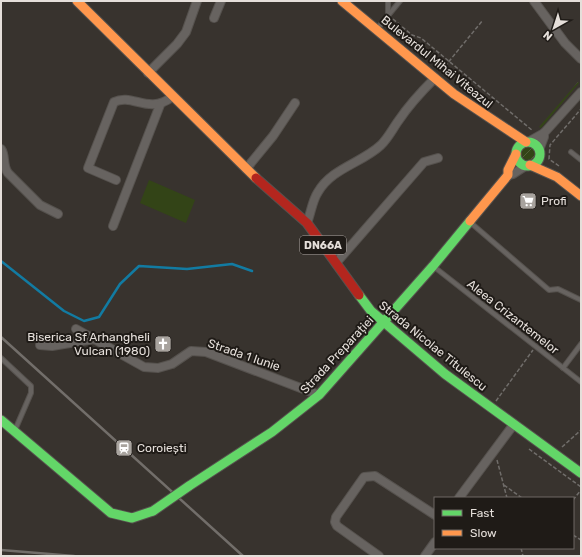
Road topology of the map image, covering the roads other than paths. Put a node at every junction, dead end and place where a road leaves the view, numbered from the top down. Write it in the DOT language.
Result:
graph roads {
  1 [pos="77,1"];
  2 [pos="197,1"];
  3 [pos="221,1"];
  4 [pos="342,1"];
  5 [pos="388,1"];
  6 [pos="400,1"];
  7 [pos="538,3"];
  8 [pos="388,15"];
  9 [pos="214,18"];
  10 [pos="376,29"];
  11 [pos="578,54"];
  12 [pos="581,60"];
  13 [pos="148,73"];
  14 [pos="435,78"];
  15 [pos="581,86"];
  16 [pos="579,93"];
  17 [pos="172,97"];
  18 [pos="295,103"];
  19 [pos="160,105"];
  20 [pos="499,127"];
  21 [pos="540,133"];
  22 [pos="527,142"];
  23 [pos="1,149"];
  24 [pos="539,151"];
  25 [pos="571,152"];
  26 [pos="516,153"];
  27 [pos="438,158"];
  28 [pos="581,160"];
  29 [pos="529,165"];
  30 [pos="246,169"];
  31 [pos="508,175"];
  32 [pos="558,177"];
  33 [pos="116,180"];
  34 [pos="581,196"];
  35 [pos="58,214"];
  36 [pos="306,223"];
  37 [pos="471,223"];
  38 [pos="113,226"];
  39 [pos="336,263"];
  40 [pos="433,266"];
  41 [pos="581,300"];
  42 [pos="383,323"];
  43 [pos="76,329"];
  44 [pos="94,339"];
  45 [pos="581,344"];
  46 [pos="40,345"];
  47 [pos="1,358"];
  48 [pos="563,368"];
  49 [pos="581,382"];
  50 [pos="319,394"];
  51 [pos="1,420"];
  52 [pos="514,424"];
  53 [pos="14,432"];
  54 [pos="581,473"];
  55 [pos="460,497"];
  56 [pos="434,514"];
  57 [pos="434,543"];
  58 [pos="379,556"];
  59 [pos="425,556"];
  1 -- 13 [label="main road, Strada Nicolae Titulescu / DN66A"];
  2 -- 13 [label="street"];
  3 -- 9 [label="street"];
  4 -- 10 [label="main road, Bulevardul Mihai Viteazul"];
  5 -- 8 [label="lane"];
  6 -- 8 [label="lane"];
  7 -- 11 [label="street"];
  8 -- 10 [label="lane"];
  10 -- 14 [label="main road, Bulevardul Mihai Viteazul"];
  11 -- 12 [label="street"];
  13 -- 17 [label="main road, Strada Nicolae Titulescu / DN66A"];
  14 -- 20 [label="main road, Bulevardul Mihai Viteazul"];
  14 -- 36 [label="street"];
  15 -- 16 [label="street"];
  16 -- 21 [label="street"];
  17 -- 19 [label="street"];
  17 -- 30 [label="main road, Strada Nicolae Titulescu / DN66A"];
  18 -- 30 [label="street"];
  19 -- 33 [label="street"];
  19 -- 38 [label="street"];
  20 -- 22 [label="main road, Bulevardul Mihai Viteazul"];
  20 -- 26 [label="main road, Bulevardul Mihai Viteazul"];
  21 -- 22 [label="street"];
  21 -- 24 [label="street"];
  22 -- 24 [label="main road"];
  22 -- 26 [label="main road"];
  23 -- 35 [label="street"];
  24 -- 29 [label="main road"];
  24 -- 32 [label="main road"];
  25 -- 28 [label="lane"];
  26 -- 29 [label="main road"];
  26 -- 31 [label="main road, Strada Preparației"];
  27 -- 39 [label="street"];
  29 -- 31 [label="street, Strada Preparației"];
  29 -- 32 [label="main road"];
  30 -- 36 [label="main road, Strada Nicolae Titulescu / DN66A"];
  31 -- 37 [label="main road, Strada Preparației"];
  32 -- 34 [label="main road"];
  36 -- 39 [label="main road, Strada Nicolae Titulescu / DN66A"];
  37 -- 40 [label="main road, Strada Preparației"];
  37 -- 41 [label="lane"];
  39 -- 42 [label="main road, Strada Nicolae Titulescu / DN66A"];
  40 -- 42 [label="main road, Strada Preparației"];
  40 -- 48 [label="lane, Aleea Crizantemelor"];
  42 -- 50 [label="main road, Strada Preparației"];
  42 -- 52 [label="main road, Strada Nicolae Titulescu / DN66A"];
  43 -- 44 [label="street, Strada 1 Iunie"];
  44 -- 46 [label="street"];
  44 -- 50 [label="street, Strada 1 Iunie"];
  45 -- 48 [label="lane"];
  47 -- 53 [label="lane"];
  48 -- 49 [label="lane, Aleea Crizantemelor"];
  50 -- 53 [label="main road, Strada Preparației, bridge"];
  51 -- 53 [label="main road, Strada Preparației"];
  52 -- 54 [label="main road, Strada Nicolae Titulescu / DN66A"];
  52 -- 55 [label="street"];
  56 -- 58 [label="street"];
  57 -- 59 [label="street"];
}
